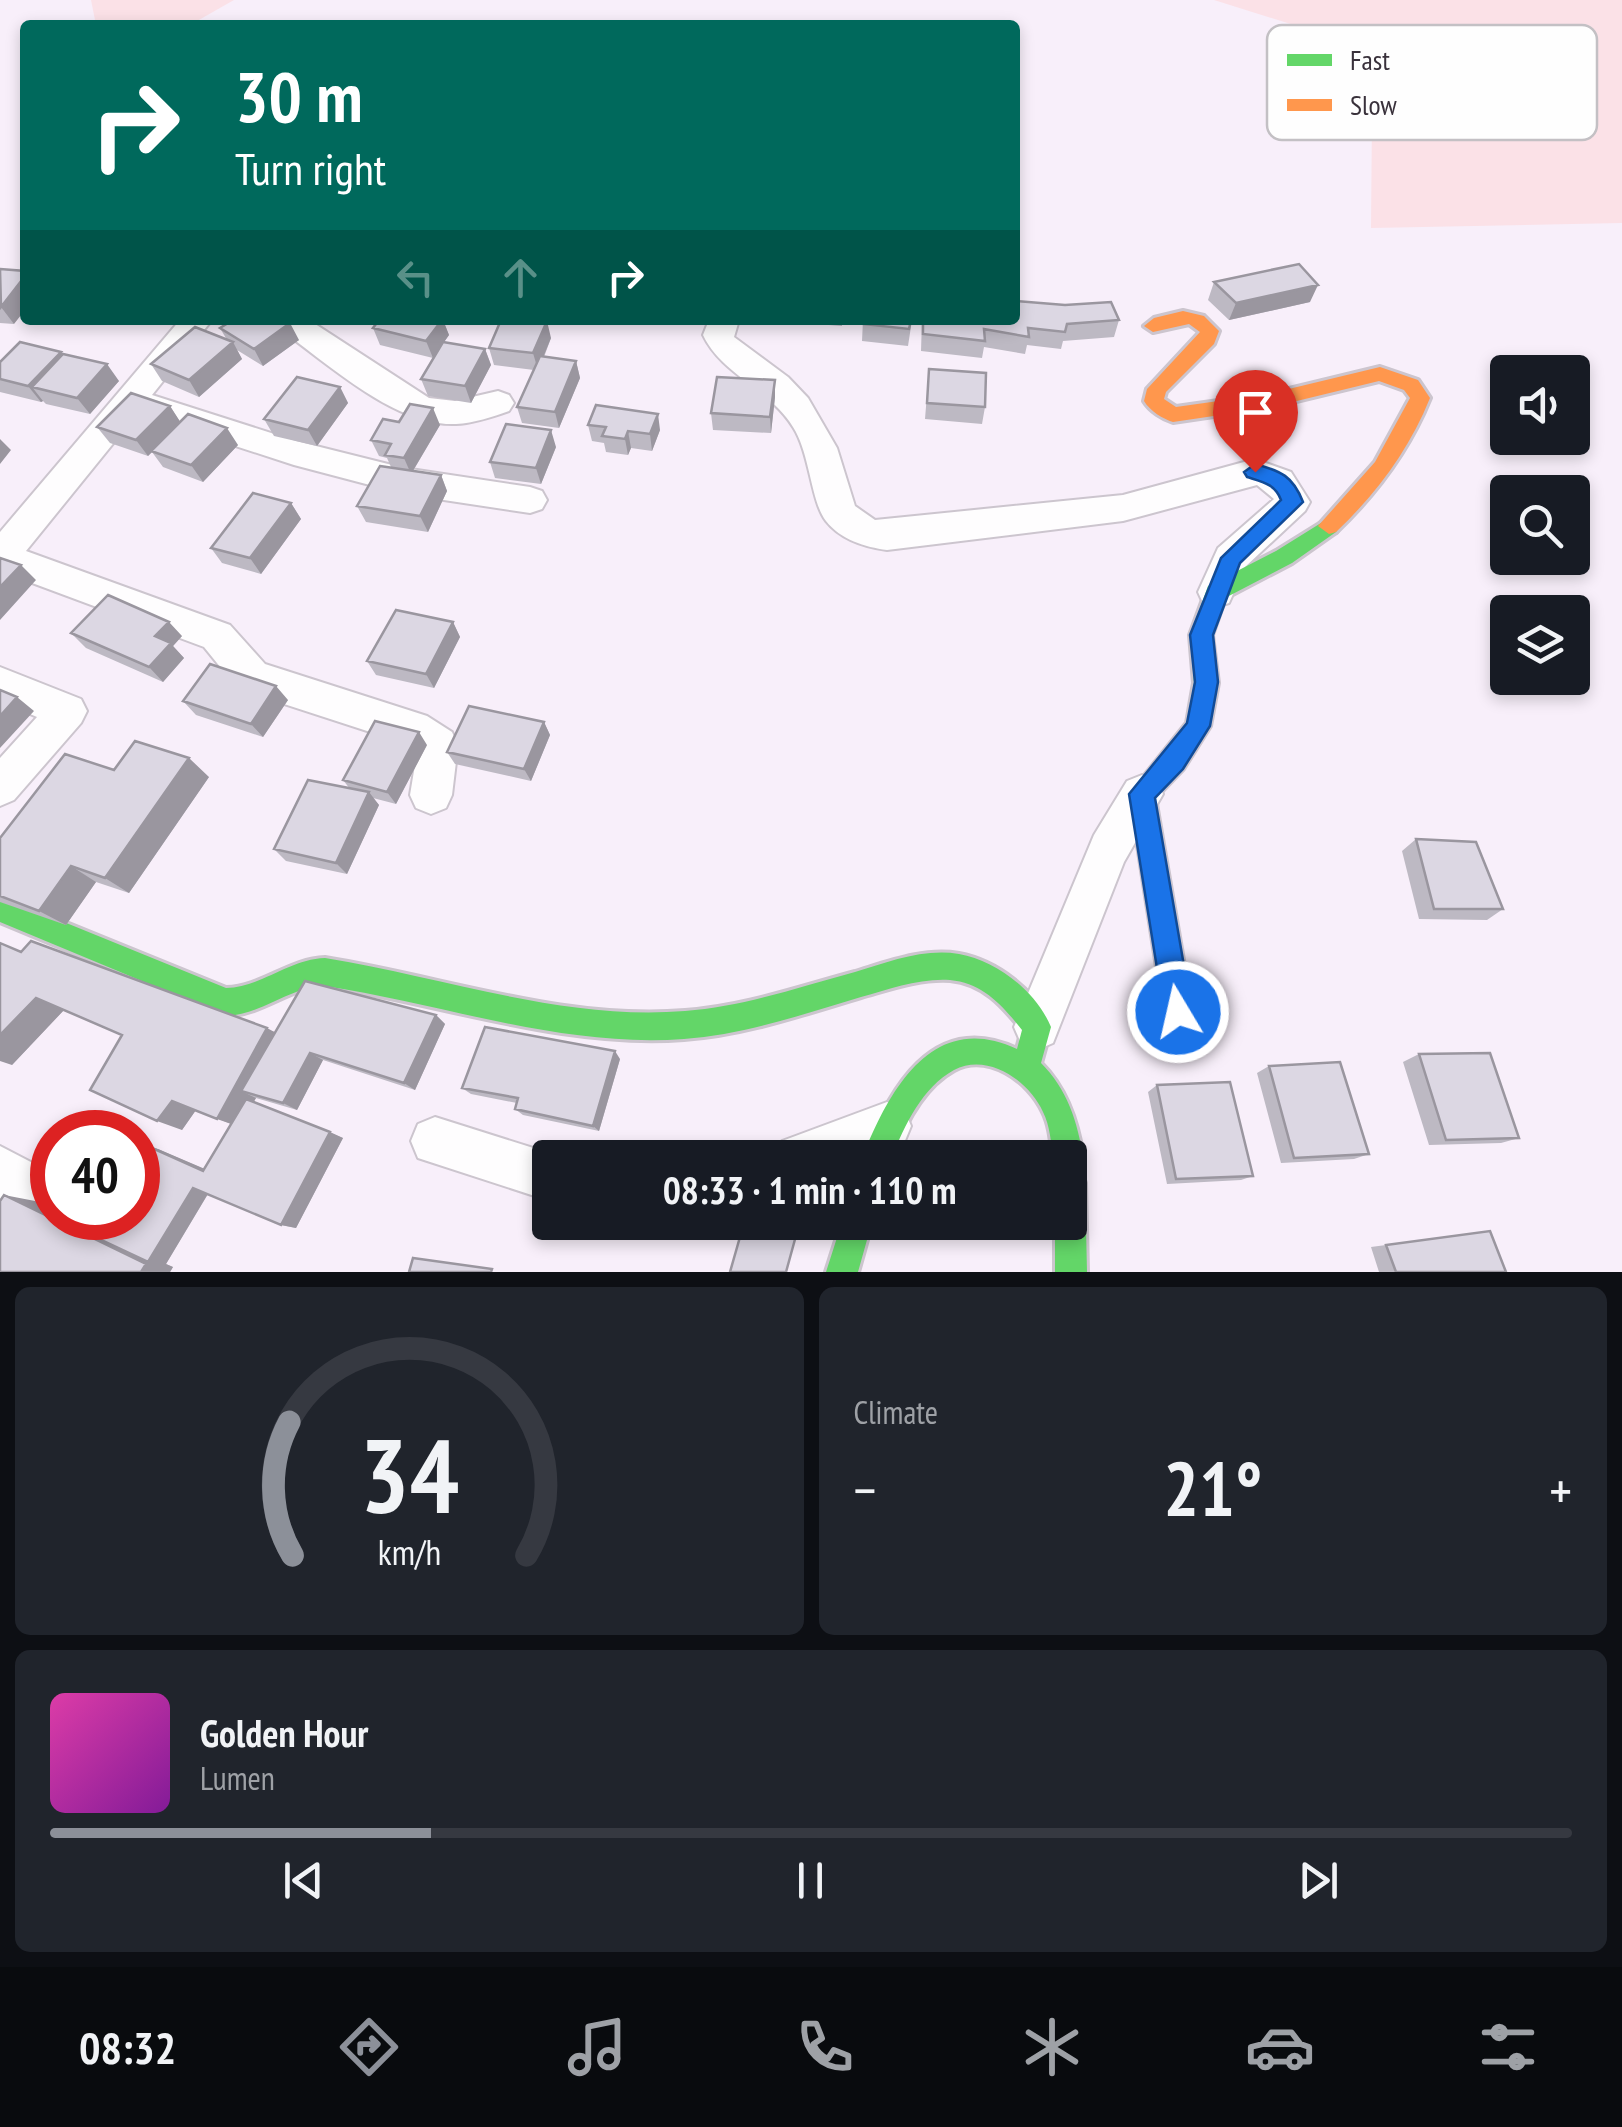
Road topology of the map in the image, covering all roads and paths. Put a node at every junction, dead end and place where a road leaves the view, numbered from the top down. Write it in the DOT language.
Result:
graph roads {
  1 [pos="192,325"];
  2 [pos="295,325"];
  3 [pos="722,325"];
  4 [pos="1153,326"];
  5 [pos="130,400"];
  6 [pos="498,403"];
  7 [pos="530,500"];
  8 [pos="0,556"];
  9 [pos="1216,592"];
  10 [pos="0,684"];
  11 [pos="0,787"];
  12 [pos="1142,794"];
  13 [pos="431,795"];
  14 [pos="0,909"];
  15 [pos="1178,1012"];
  16 [pos="1038,1026"];
  17 [pos="1025,1068"];
  18 [pos="883,1140"];
  19 [pos="1067,1140"];
  20 [pos="435,1141"];
  21 [pos="0,1171"];
  22 [pos="532,1171"];
  23 [pos="30,1188"];
  24 [pos="852,1240"];
  25 [pos="1071,1240"];
  26 [pos="842,1272"];
  27 [pos="1072,1272"];
  1 -- 5 [label="street"];
  2 -- 6 [label="street"];
  3 -- 9 [label="street"];
  4 -- 9 [label="street"];
  5 -- 7 [label="street"];
  5 -- 8 [label="street"];
  8 -- 13 [label="street"];
  9 -- 12 [label="street"];
  10 -- 11 [label="street"];
  12 -- 15 [label="street"];
  12 -- 16 [label="street"];
  14 -- 16 [label="street"];
  16 -- 17 [label="street"];
  17 -- 18 [label="street"];
  17 -- 19 [label="street"];
  20 -- 22 [label="street"];
  21 -- 23 [label="street"];
  24 -- 26 [label="street"];
  25 -- 27 [label="street"];
}
